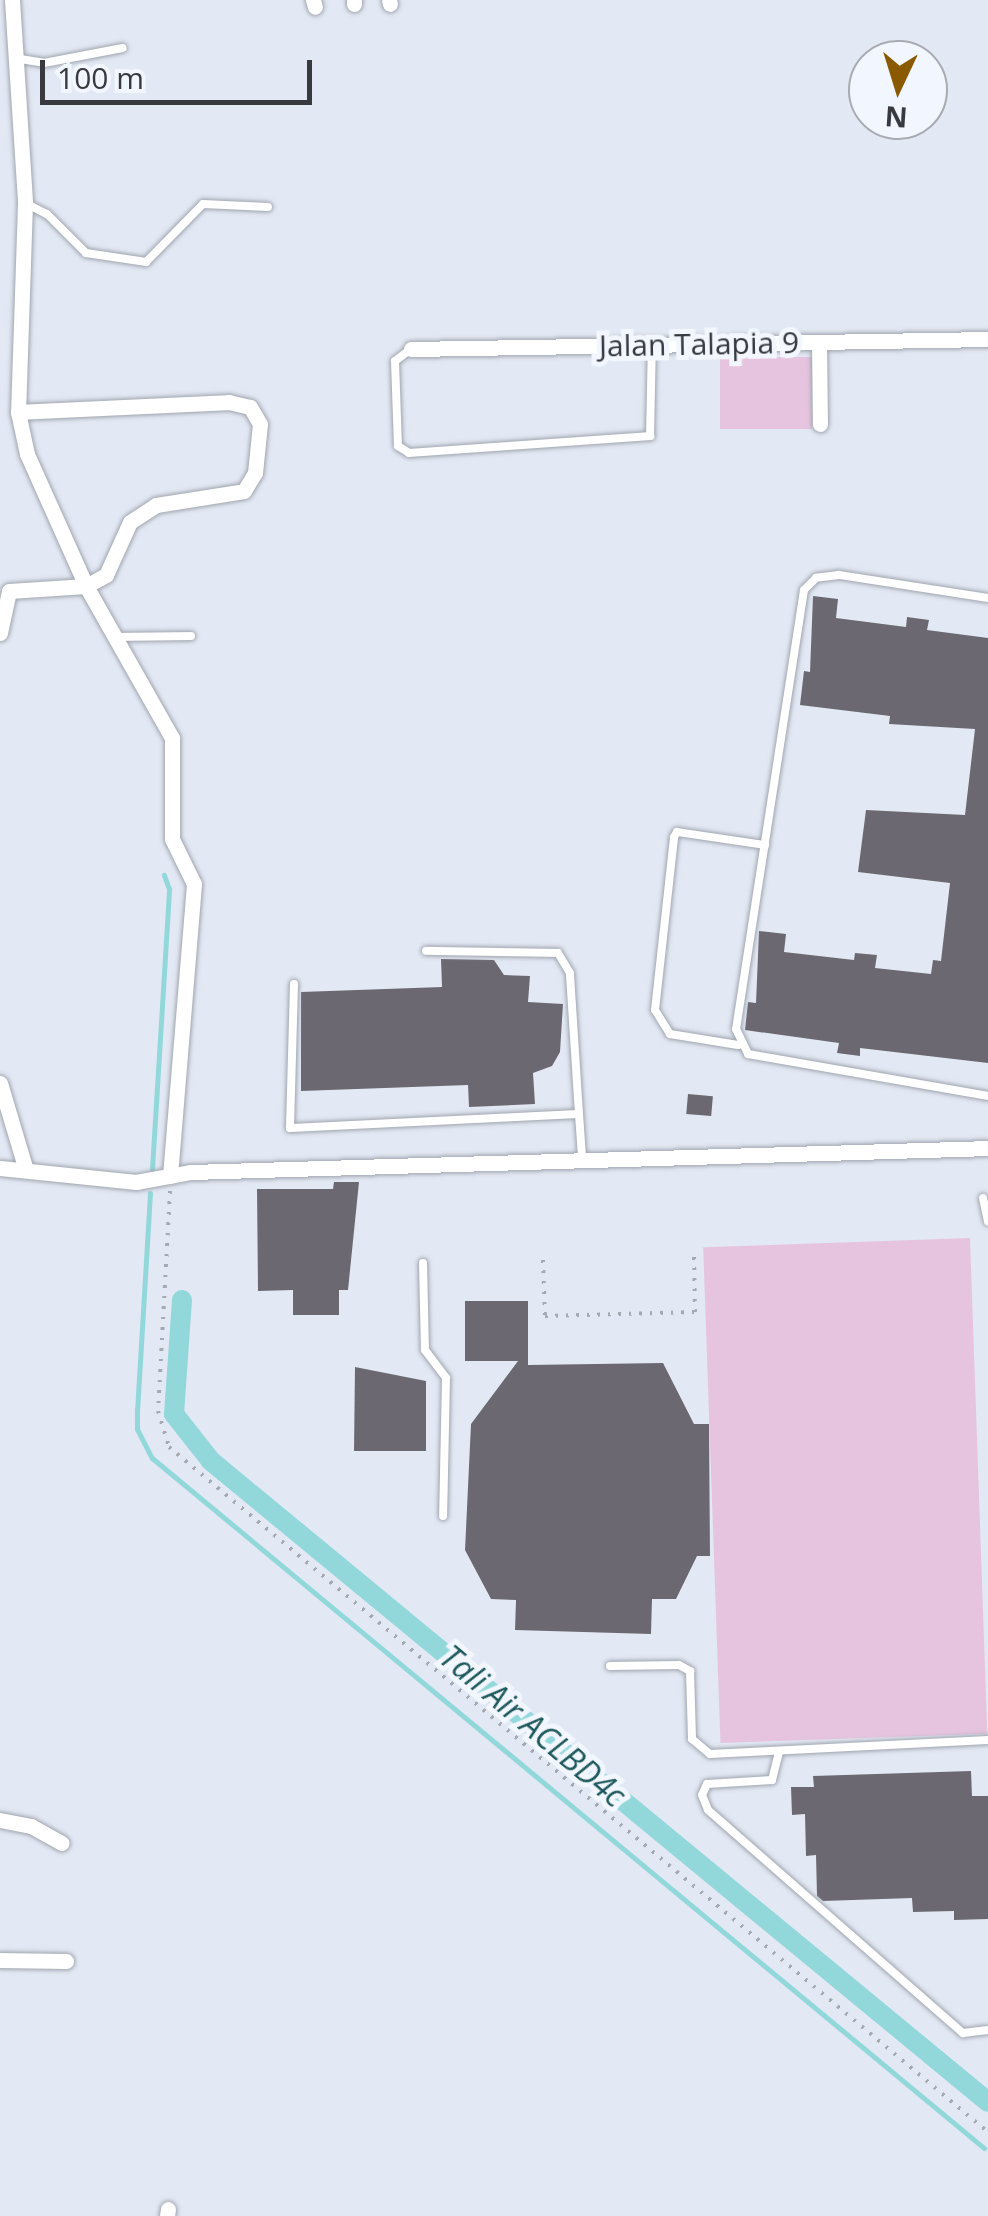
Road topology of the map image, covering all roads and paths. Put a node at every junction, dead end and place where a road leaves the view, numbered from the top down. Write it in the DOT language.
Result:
graph roads {
  1 [pos="12,0"];
  2 [pos="124,48"];
  3 [pos="14,58"];
  4 [pos="8,91"];
  5 [pos="25,203"];
  6 [pos="268,207"];
  7 [pos="988,339"];
  8 [pos="819,342"];
  9 [pos="652,344"];
  10 [pos="410,349"];
  11 [pos="18,412"];
  12 [pos="820,424"];
  13 [pos="86,586"];
  14 [pos="988,598"];
  15 [pos="0,632"];
  16 [pos="191,636"];
  17 [pos="112,637"];
  18 [pos="765,844"];
  19 [pos="426,951"];
  20 [pos="294,984"];
  21 [pos="738,1045"];
  22 [pos="0,1083"];
  23 [pos="988,1096"];
  24 [pos="579,1114"];
  25 [pos="988,1148"];
  26 [pos="582,1157"];
  27 [pos="26,1167"];
  28 [pos="0,1168"];
  29 [pos="170,1176"];
  30 [pos="982,1198"];
  31 [pos="988,1221"];
  32 [pos="694,1256"];
  33 [pos="544,1260"];
  34 [pos="423,1263"];
  35 [pos="443,1516"];
  36 [pos="610,1666"];
  37 [pos="988,1740"];
  38 [pos="779,1752"];
  39 [pos="0,1820"];
  40 [pos="62,1843"];
  41 [pos="0,1960"];
  42 [pos="66,1961"];
  43 [pos="988,2030"];
  44 [pos="988,2132"];
  1 -- 3 [label="street"];
  2 -- 3 [label="lane"];
  3 -- 4 [label="street"];
  4 -- 5 [label="street"];
  5 -- 6 [label="lane"];
  5 -- 11 [label="street"];
  7 -- 8 [label="street, Jalan Talapia 9"];
  8 -- 9 [label="street, Jalan Talapia 9"];
  8 -- 12 [label="street"];
  9 -- 10 [label="street, Jalan Talapia 9"];
  9 -- 10 [label="lane"];
  11 -- 13 [label="street"];
  11 -- 13 [label="street"];
  13 -- 15 [label="street"];
  13 -- 17 [label="street"];
  14 -- 18 [label="lane"];
  16 -- 17 [label="lane"];
  17 -- 29 [label="street"];
  18 -- 21 [label="lane"];
  18 -- 21 [label="lane"];
  19 -- 24 [label="lane"];
  20 -- 24 [label="lane"];
  21 -- 23 [label="lane"];
  22 -- 27 [label="street"];
  24 -- 26 [label="lane"];
  25 -- 26 [label="street"];
  26 -- 29 [label="street"];
  27 -- 28 [label="street"];
  27 -- 29 [label="street"];
  29 -- 44 [label="path"];
  30 -- 31 [label="lane"];
  32 -- 33 [label="path"];
  34 -- 35 [label="lane"];
  36 -- 38 [label="lane"];
  37 -- 38 [label="lane"];
  38 -- 43 [label="lane"];
  39 -- 40 [label="street"];
  41 -- 42 [label="street"];
}
